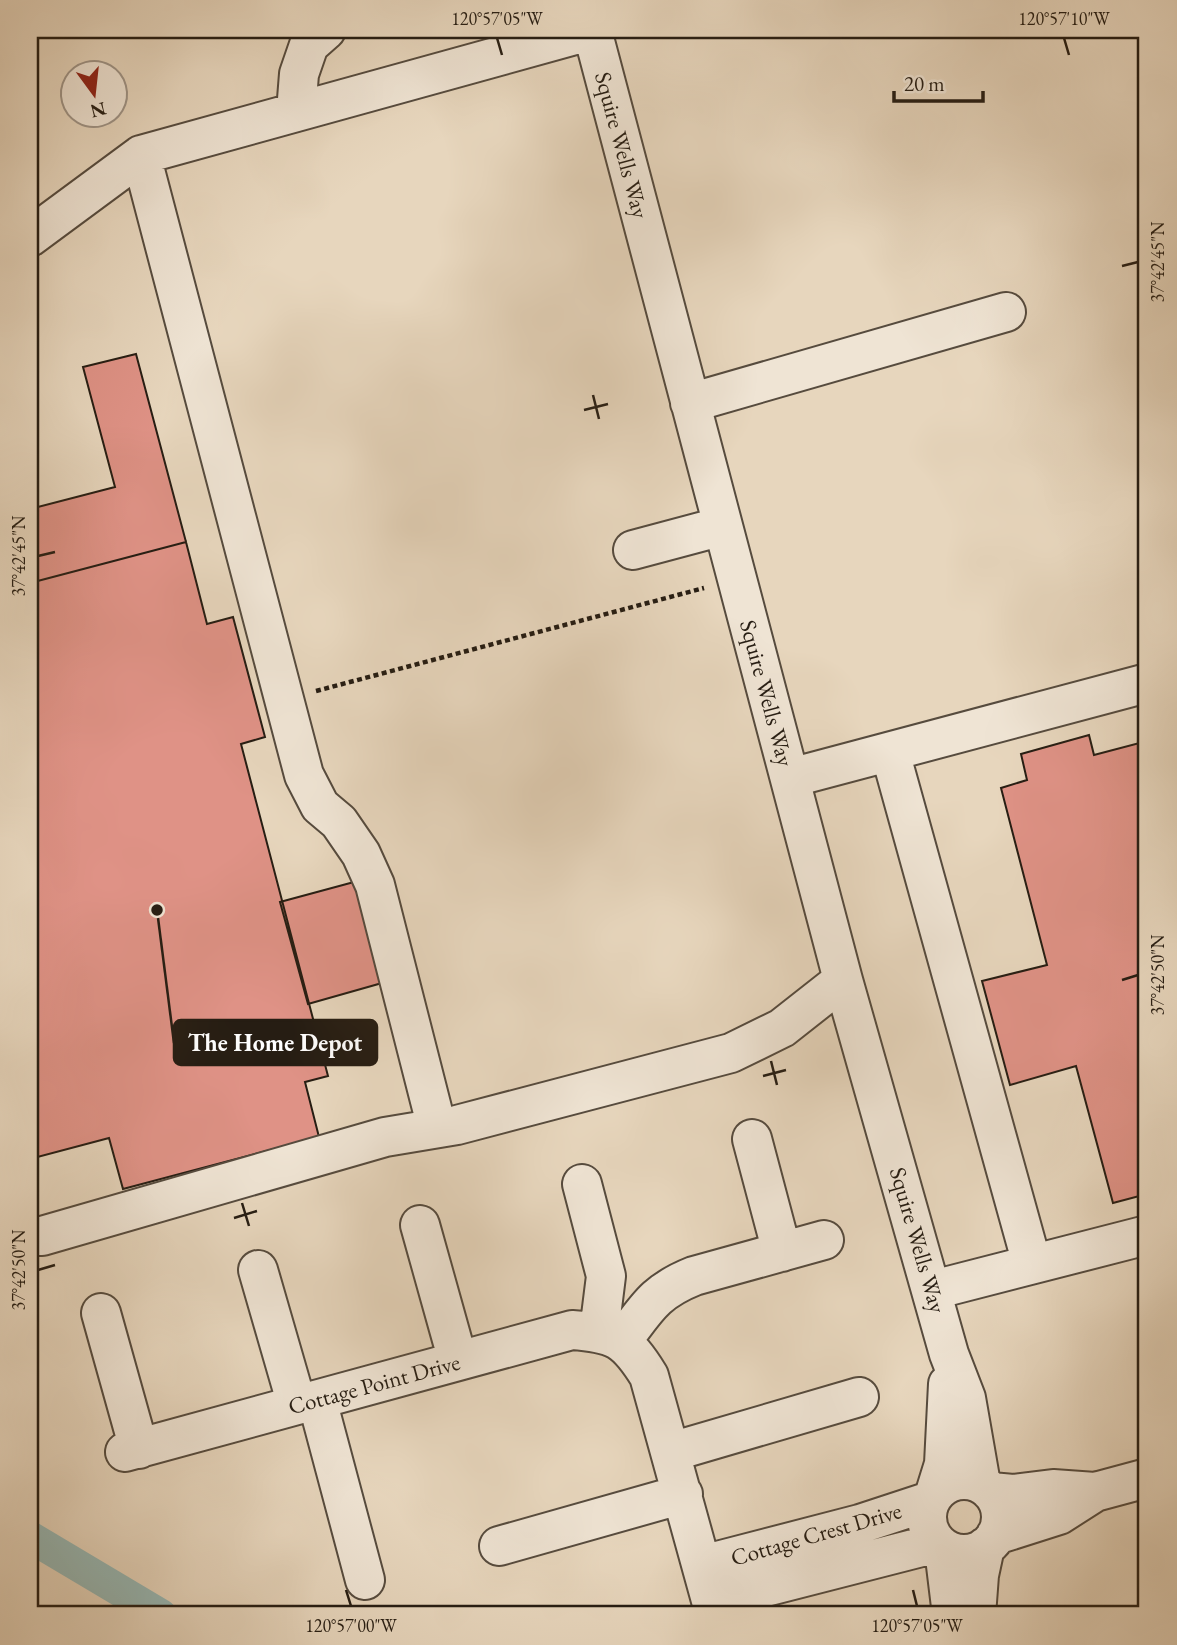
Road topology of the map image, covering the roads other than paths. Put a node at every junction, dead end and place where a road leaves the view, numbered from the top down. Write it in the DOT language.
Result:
graph roads {
  1 [pos="326,30"];
  2 [pos="592,30"];
  3 [pos="521,39"];
  4 [pos="296,112"];
  5 [pos="141,155"];
  6 [pos="30,237"];
  7 [pos="1006,312"];
  8 [pos="691,403"];
  9 [pos="723,526"];
  10 [pos="633,550"];
  11 [pos="1147,683"];
  12 [pos="890,752"];
  13 [pos="790,778"];
  14 [pos="843,979"];
  15 [pos="437,1128"];
  16 [pos="752,1139"];
  17 [pos="582,1184"];
  18 [pos="420,1225"];
  19 [pos="1147,1234"];
  20 [pos="30,1236"];
  21 [pos="824,1240"];
  22 [pos="782,1252"];
  23 [pos="1032,1264"];
  24 [pos="258,1270"];
  25 [pos="933,1290"];
  26 [pos="101,1313"];
  27 [pos="610,1337"];
  28 [pos="949,1354"];
  29 [pos="458,1361"];
  30 [pos="859,1397"];
  31 [pos="307,1403"];
  32 [pos="671,1452"];
  33 [pos="1147,1478"];
  34 [pos="986,1488"];
  35 [pos="1095,1492"];
  36 [pos="683,1494"];
  37 [pos="933,1497"];
  38 [pos="991,1541"];
  39 [pos="499,1546"];
  40 [pos="941,1546"];
  41 [pos="818,1554"];
  42 [pos="365,1580"];
  43 [pos="710,1594"];
  44 [pos="951,1615"];
  45 [pos="976,1615"];
  1 -- 4 [label="street"];
  2 -- 3 [label="street"];
  2 -- 8 [label="street, Squire Wells Way"];
  3 -- 4 [label="street"];
  4 -- 5 [label="street"];
  5 -- 6 [label="street"];
  5 -- 15 [label="street"];
  7 -- 8 [label="street"];
  8 -- 9 [label="street, Squire Wells Way"];
  9 -- 10 [label="street"];
  9 -- 13 [label="street, Squire Wells Way"];
  11 -- 12 [label="street"];
  12 -- 13 [label="street"];
  12 -- 23 [label="street"];
  13 -- 14 [label="street, Squire Wells Way"];
  14 -- 15 [label="street"];
  14 -- 25 [label="street, Squire Wells Way"];
  15 -- 20 [label="street"];
  16 -- 22 [label="street"];
  17 -- 27 [label="street"];
  18 -- 29 [label="street"];
  19 -- 23 [label="street"];
  21 -- 22 [label="street"];
  22 -- 27 [label="street"];
  23 -- 25 [label="street"];
  24 -- 31 [label="street"];
  25 -- 28 [label="street, Squire Wells Way"];
  26 -- 31 [label="street, Cottage Point Drive"];
  27 -- 29 [label="street, Cottage Point Drive"];
  27 -- 32 [label="street"];
  28 -- 34 [label="street, Squire Wells Way"];
  28 -- 37 [label="street, Squire Wells Way"];
  29 -- 31 [label="street, Cottage Point Drive"];
  30 -- 32 [label="street"];
  31 -- 42 [label="street"];
  32 -- 36 [label="street"];
  33 -- 35 [label="street"];
  34 -- 35 [label="street"];
  34 -- 37 [label="street"];
  34 -- 38 [label="street"];
  35 -- 38 [label="street"];
  36 -- 39 [label="street"];
  36 -- 43 [label="street"];
  37 -- 40 [label="street"];
  37 -- 41 [label="street, Cottage Crest Drive"];
  38 -- 40 [label="street"];
  38 -- 45 [label="street"];
  40 -- 41 [label="street, Cottage Crest Drive"];
  40 -- 44 [label="street"];
  41 -- 43 [label="street, Cottage Crest Drive"];
}
